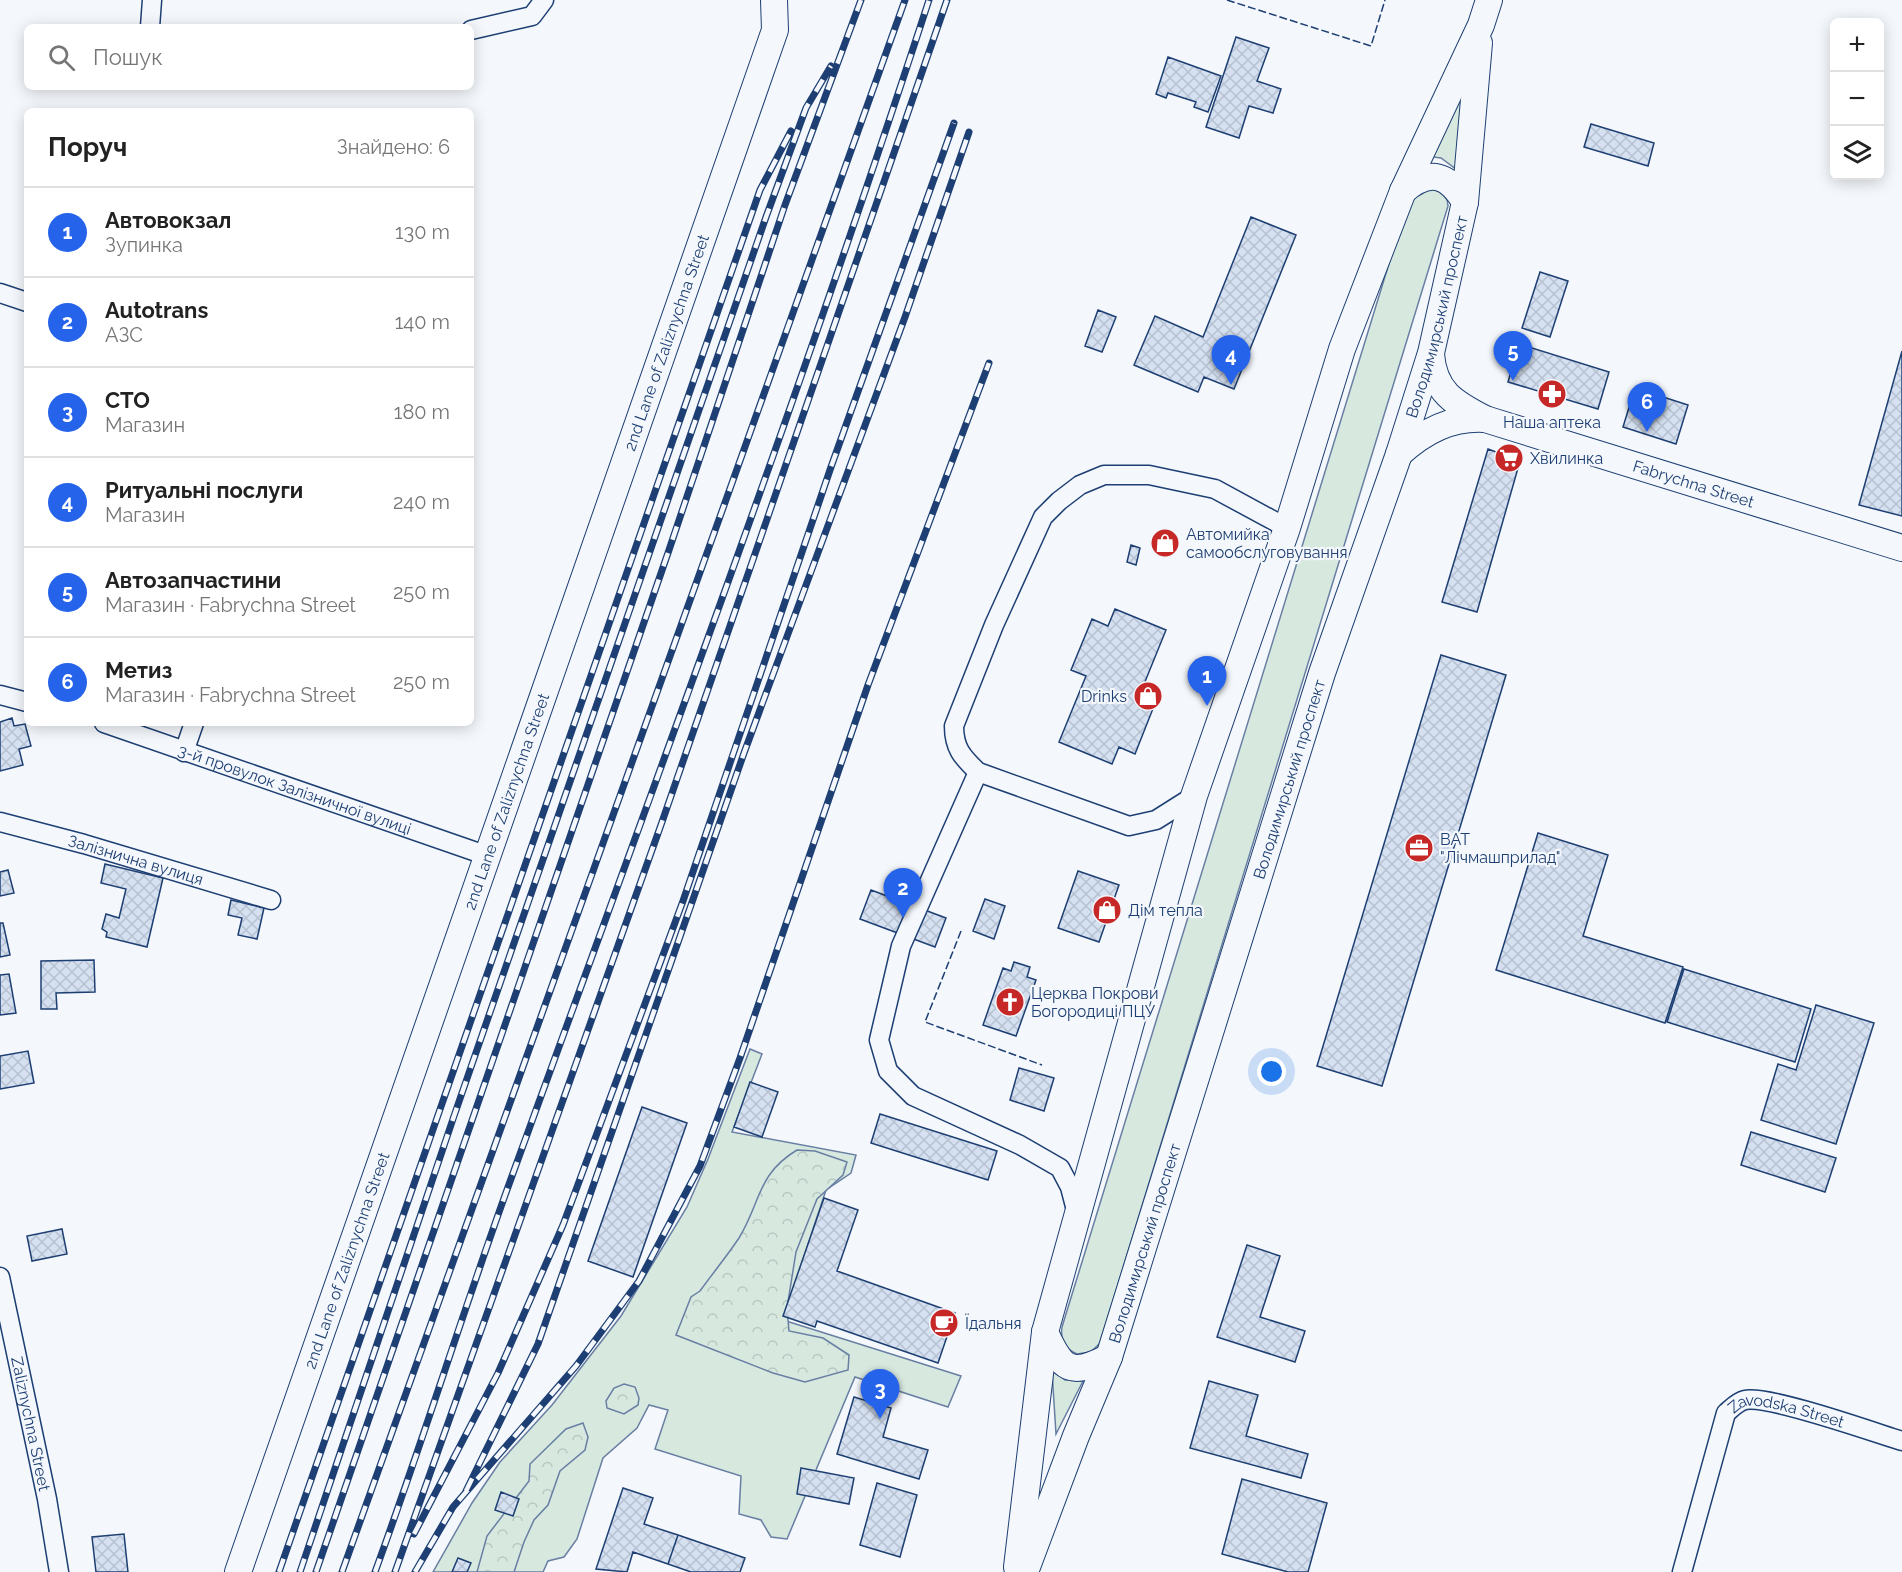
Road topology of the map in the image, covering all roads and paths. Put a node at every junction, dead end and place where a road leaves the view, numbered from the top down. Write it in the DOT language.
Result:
graph roads {
  1 [pos="152,0"];
  2 [pos="544,0"];
  3 [pos="774,0"];
  4 [pos="1489,0"];
  5 [pos="150,24"];
  6 [pos="1480,25"];
  7 [pos="474,29"];
  8 [pos="1403,190"];
  9 [pos="1465,202"];
  10 [pos="0,293"];
  11 [pos="24,301"];
  12 [pos="1431,353"];
  13 [pos="1451,399"];
  14 [pos="1485,419"];
  15 [pos="1441,425"];
  16 [pos="1399,454"];
  17 [pos="1287,528"];
  18 [pos="1902,548"];
  19 [pos="0,695"];
  20 [pos="24,701"];
  21 [pos="112,726"];
  22 [pos="193,726"];
  23 [pos="184,752"];
  24 [pos="978,772"];
  25 [pos="1194,796"];
  26 [pos="0,822"];
  27 [pos="488,856"];
  28 [pos="272,900"];
  29 [pos="1078,1217"];
  30 [pos="0,1277"];
  31 [pos="1045,1332"];
  32 [pos="1109,1358"];
  33 [pos="1902,1441"];
  34 [pos="59,1572"];
  35 [pos="238,1572"];
  36 [pos="1017,1572"];
  37 [pos="1025,1572"];
  38 [pos="1682,1572"];
  1 -- 5 [label="street"];
  2 -- 7 [label="street"];
  3 -- 27 [label="main road, 2nd Lane of Zaliznychna Street"];
  4 -- 6 [label="main road, Володимирський проспект"];
  6 -- 8 [label="main road, Володимирський проспект"];
  6 -- 9 [label="main road, Володимирський проспект"];
  8 -- 9 [label="main road, Володимирський проспект"];
  8 -- 17 [label="main road, Володимирський проспект"];
  9 -- 12 [label="main road, Володимирський проспект"];
  10 -- 11 [label="street"];
  12 -- 13 [label="main road"];
  12 -- 16 [label="main road, Володимирський проспект"];
  13 -- 14 [label="main road"];
  13 -- 15 [label="main road"];
  14 -- 15 [label="main road"];
  14 -- 18 [label="main road, Fabrychna Street"];
  15 -- 16 [label="main road"];
  16 -- 32 [label="main road, Володимирський проспект"];
  17 -- 24 [label="street"];
  17 -- 25 [label="main road, Володимирський проспект"];
  19 -- 20 [label="street"];
  21 -- 23 [label="street, 3-й провулок Залізничної вулиці"];
  22 -- 23 [label="street"];
  23 -- 27 [label="street, 3-й провулок Залізничної вулиці"];
  24 -- 25 [label="street"];
  24 -- 29 [label="street"];
  25 -- 29 [label="main road, Володимирський проспект"];
  26 -- 28 [label="street, Залізнична вулиця"];
  27 -- 35 [label="main road, 2nd Lane of Zaliznychna Street"];
  29 -- 31 [label="main road, Володимирський проспект"];
  30 -- 34 [label="street, Zaliznychna Street"];
  31 -- 32 [label="main road, Володимирський проспект"];
  31 -- 36 [label="main road, Володимирський проспект"];
  32 -- 37 [label="main road, Володимирський проспект"];
  33 -- 38 [label="street, Zavodska Street"];
}
